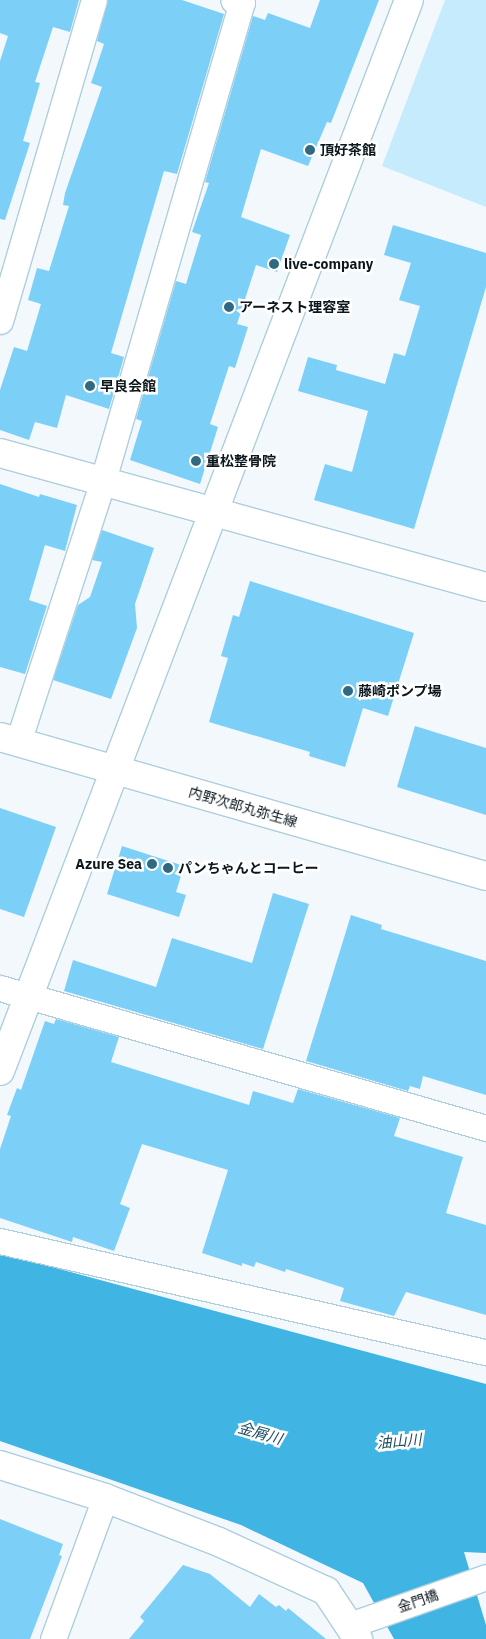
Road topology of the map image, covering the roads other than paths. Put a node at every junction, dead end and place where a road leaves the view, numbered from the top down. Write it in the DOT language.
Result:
graph roads {
  1 [pos="94,0"];
  2 [pos="233,0"];
  3 [pos="409,0"];
  4 [pos="8,262"];
  5 [pos="0,321"];
  6 [pos="0,453"];
  7 [pos="103,480"];
  8 [pos="213,512"];
  9 [pos="486,587"];
  10 [pos="9,739"];
  11 [pos="117,771"];
  12 [pos="486,876"];
  13 [pos="0,988"];
  14 [pos="26,995"];
  15 [pos="0,1070"];
  16 [pos="486,1128"];
  17 [pos="0,1241"];
  18 [pos="486,1352"];
  19 [pos="0,1465"];
  20 [pos="105,1498"];
  21 [pos="486,1577"];
  22 [pos="354,1632"];
  23 [pos="53,1639"];
  1 -- 4 [label="street"];
  2 -- 7 [label="street"];
  3 -- 8 [label="street"];
  4 -- 5 [label="street"];
  6 -- 7 [label="street"];
  7 -- 8 [label="street"];
  7 -- 10 [label="street"];
  8 -- 9 [label="street"];
  8 -- 11 [label="street"];
  10 -- 11 [label="street, 内野次郎丸弥生線"];
  11 -- 12 [label="street, 内野次郎丸弥生線"];
  11 -- 14 [label="street"];
  13 -- 14 [label="street"];
  14 -- 15 [label="street"];
  14 -- 16 [label="street"];
  17 -- 18 [label="street"];
  19 -- 20 [label="street"];
  20 -- 22 [label="street"];
  20 -- 23 [label="street"];
  21 -- 22 [label="street, 金門橋"];
}
